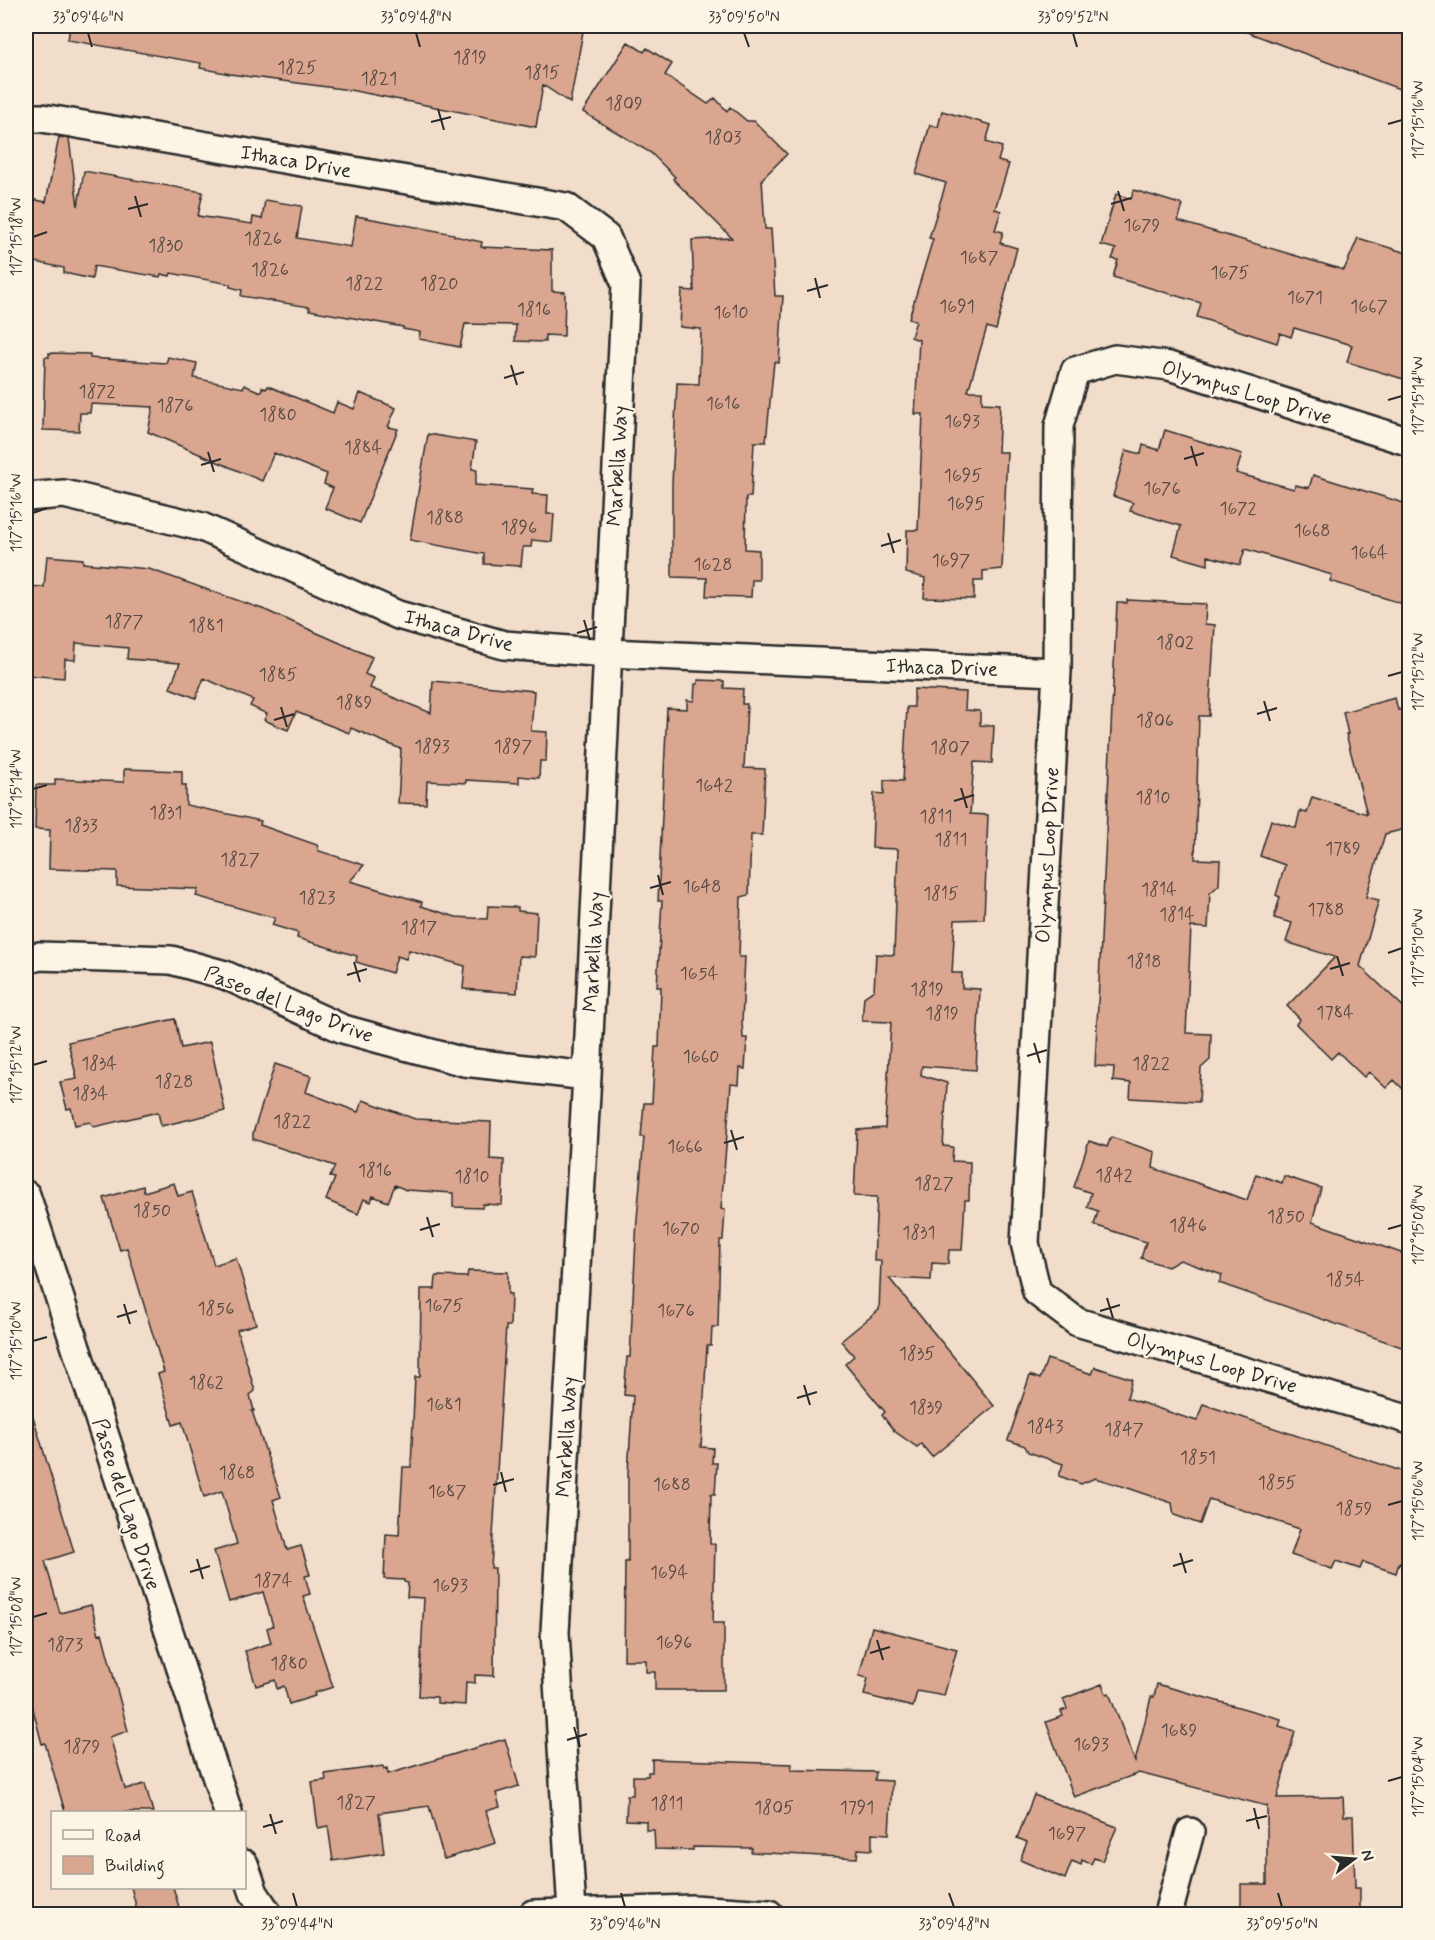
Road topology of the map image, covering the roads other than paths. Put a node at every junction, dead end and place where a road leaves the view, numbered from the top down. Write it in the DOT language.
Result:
graph roads {
  1 [pos="26,118"];
  2 [pos="566,207"];
  3 [pos="1410,442"];
  4 [pos="26,497"];
  5 [pos="608,653"];
  6 [pos="1057,672"];
  7 [pos="26,960"];
  8 [pos="587,1076"];
  9 [pos="26,1195"];
  10 [pos="1410,1420"];
  11 [pos="228,1811"];
  12 [pos="1190,1832"];
  13 [pos="246,1870"];
  14 [pos="572,1912"];
  15 [pos="268,1914"];
  16 [pos="533,1914"];
  17 [pos="769,1914"];
  18 [pos="1168,1914"];
  1 -- 2 [label="street, Ithaca Drive"];
  2 -- 5 [label="street, Marbella Way"];
  3 -- 6 [label="street, Olympus Loop Drive"];
  4 -- 5 [label="street, Ithaca Drive"];
  5 -- 6 [label="street, Ithaca Drive"];
  5 -- 8 [label="street, Marbella Way"];
  6 -- 10 [label="street, Olympus Loop Drive"];
  7 -- 8 [label="street, Paseo del Lago Drive"];
  8 -- 14 [label="street, Marbella Way"];
  9 -- 11 [label="street, Paseo del Lago Drive"];
  12 -- 18 [label="street"];
  13 -- 15 [label="street"];
  14 -- 16 [label="street"];
  14 -- 17 [label="street"];
}
